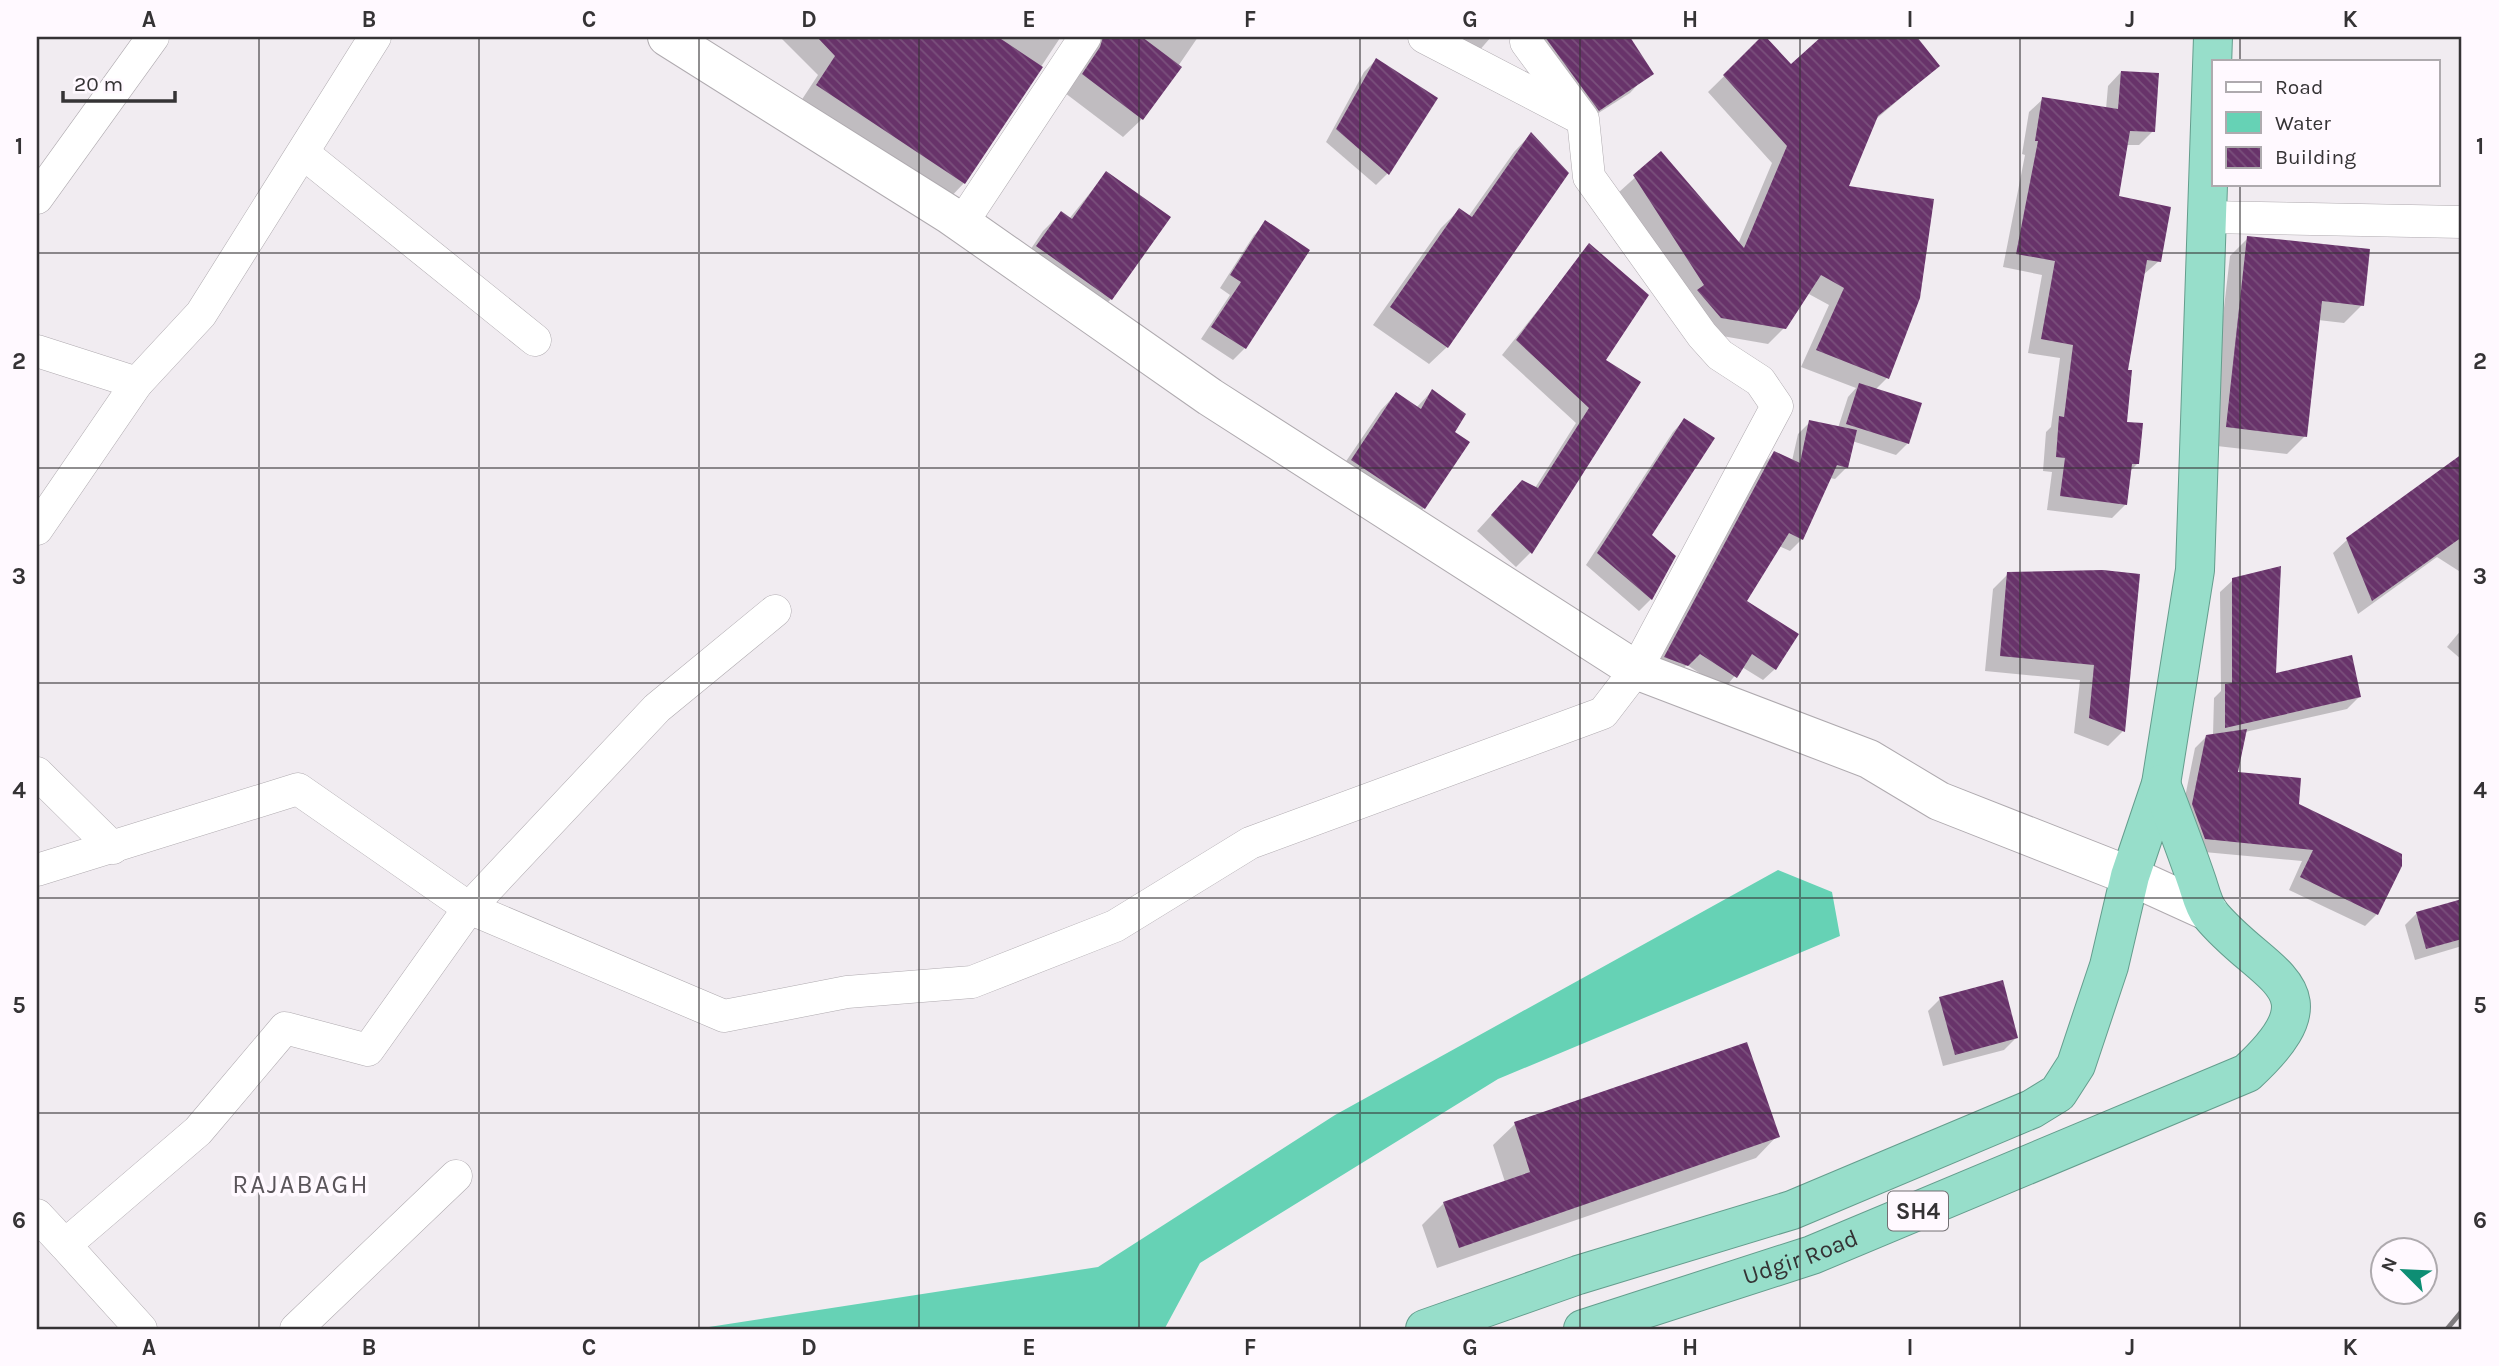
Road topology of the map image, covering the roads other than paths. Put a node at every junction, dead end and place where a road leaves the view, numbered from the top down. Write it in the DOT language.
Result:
graph roads {
  1 [pos="153,37"];
  2 [pos="374,37"];
  3 [pos="667,37"];
  4 [pos="1084,37"];
  5 [pos="1424,37"];
  6 [pos="1527,37"];
  7 [pos="2213,37"];
  8 [pos="1583,119"];
  9 [pos="303,153"];
  10 [pos="37,198"];
  11 [pos="2205,217"];
  12 [pos="2462,222"];
  13 [pos="962,223"];
  14 [pos="536,340"];
  15 [pos="37,351"];
  16 [pos="136,383"];
  17 [pos="37,529"];
  18 [pos="775,611"];
  19 [pos="1636,670"];
  20 [pos="37,773"];
  21 [pos="2161,784"];
  22 [pos="113,848"];
  23 [pos="37,870"];
  24 [pos="2130,876"];
  25 [pos="469,908"];
  26 [pos="2209,912"];
  27 [pos="456,1176"];
  28 [pos="37,1215"];
  29 [pos="65,1245"];
  30 [pos="141,1329"];
  31 [pos="296,1329"];
  32 [pos="1425,1329"];
  33 [pos="1583,1329"];
  1 -- 10 [label="street"];
  2 -- 9 [label="street"];
  3 -- 13 [label="main road"];
  4 -- 13 [label="street"];
  5 -- 8 [label="street"];
  6 -- 8 [label="street"];
  7 -- 11 [label="highway, Udgir Road"];
  8 -- 19 [label="street"];
  9 -- 14 [label="street"];
  9 -- 16 [label="street"];
  11 -- 12 [label="street"];
  11 -- 21 [label="highway, Udgir Road"];
  13 -- 19 [label="main road"];
  15 -- 16 [label="street"];
  16 -- 17 [label="street"];
  18 -- 25 [label="street"];
  19 -- 24 [label="main road"];
  19 -- 25 [label="street"];
  20 -- 22 [label="street"];
  21 -- 24 [label="highway, Udgir Road"];
  21 -- 26 [label="highway"];
  22 -- 23 [label="street"];
  22 -- 25 [label="street"];
  24 -- 26 [label="main road"];
  24 -- 32 [label="highway, Udgir Road / SH4"];
  25 -- 29 [label="street"];
  26 -- 33 [label="highway, Udgir Road / SH4"];
  27 -- 31 [label="street"];
  28 -- 29 [label="street"];
  29 -- 30 [label="street"];
}
